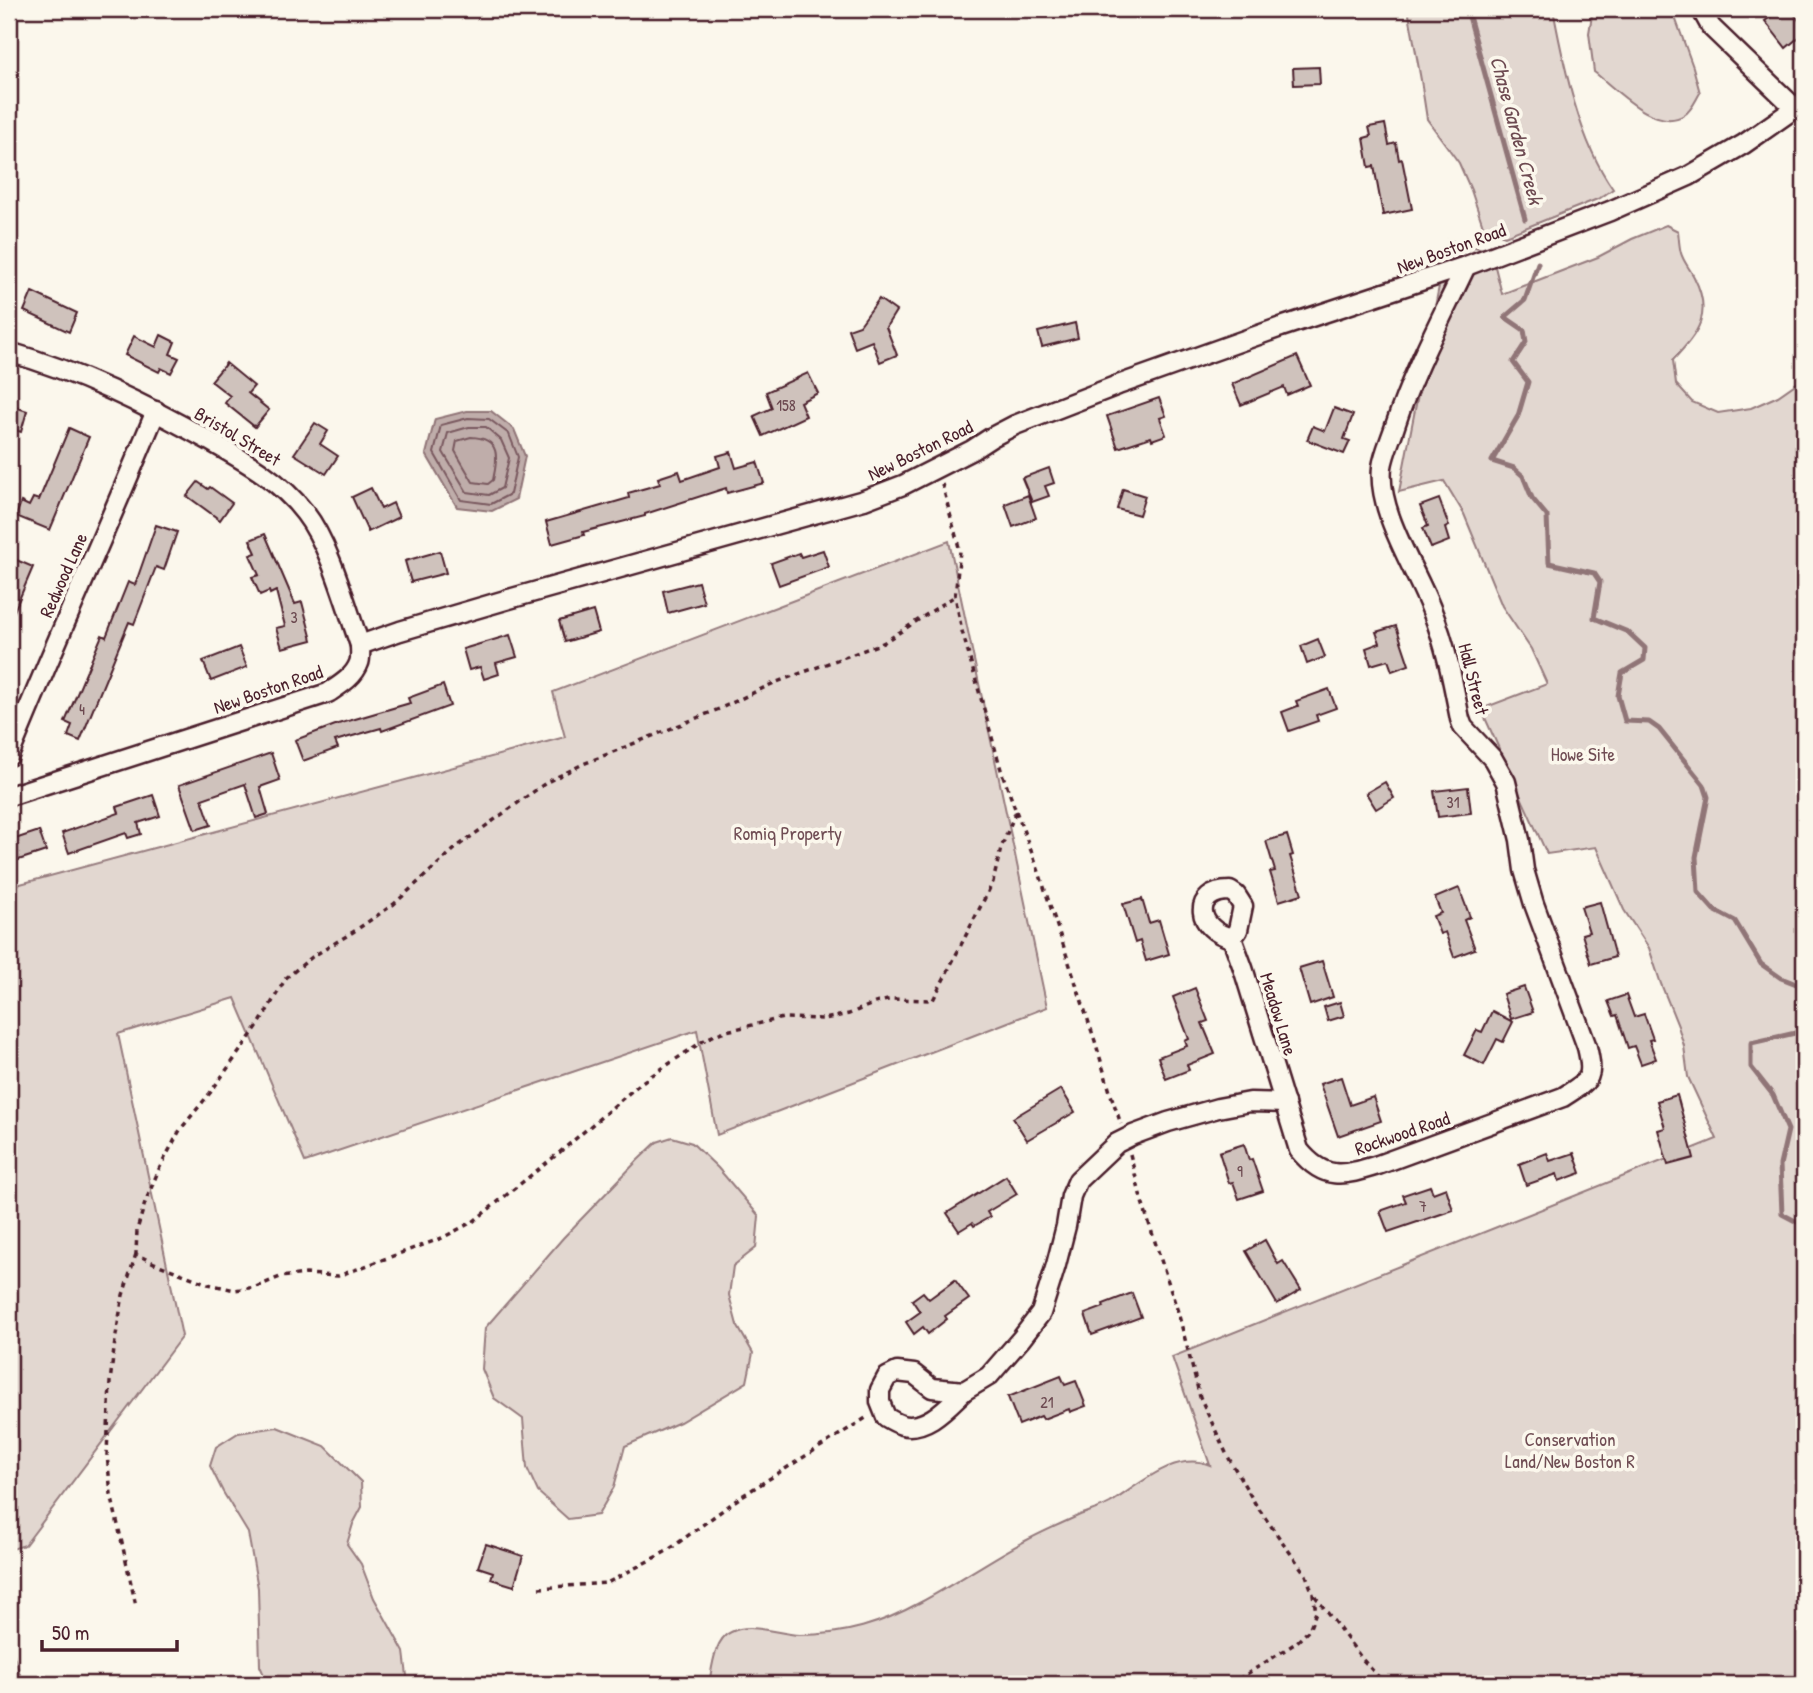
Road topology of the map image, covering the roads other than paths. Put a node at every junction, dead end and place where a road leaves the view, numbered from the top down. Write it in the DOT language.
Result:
graph roads {
  1 [pos="1701,9"];
  2 [pos="1800,105"];
  3 [pos="1466,266"];
  4 [pos="9,352"];
  5 [pos="156,411"];
  6 [pos="360,645"];
  7 [pos="9,756"];
  8 [pos="9,796"];
  9 [pos="1232,938"];
  10 [pos="1570,1093"];
  11 [pos="1285,1103"];
  12 [pos="964,1391"];
  1 -- 2 [label="street"];
  2 -- 3 [label="street, New Boston Road"];
  3 -- 6 [label="street, New Boston Road"];
  3 -- 10 [label="street, Hall Street"];
  4 -- 5 [label="street, Bristol Street"];
  5 -- 6 [label="street, Bristol Street"];
  5 -- 7 [label="street, Redwood Lane"];
  6 -- 8 [label="street, New Boston Road"];
  9 -- 11 [label="street, Meadow Lane"];
  10 -- 11 [label="street, Rockwood Road"];
  11 -- 12 [label="street"];
  12 -- 12 [label="street"];
}
